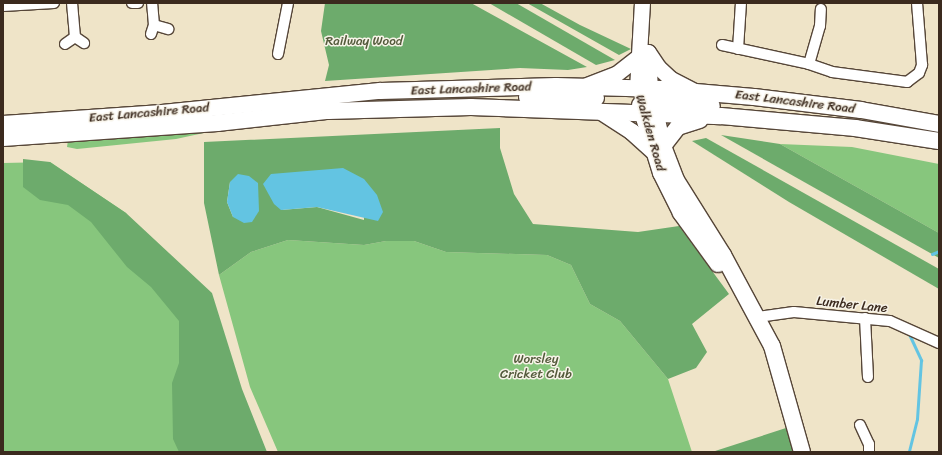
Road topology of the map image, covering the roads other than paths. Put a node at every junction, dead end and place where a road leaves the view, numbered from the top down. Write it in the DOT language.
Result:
graph roads {
  1 [pos="54,3"];
  2 [pos="72,3"];
  3 [pos="132,3"];
  4 [pos="138,3"];
  5 [pos="152,3"];
  6 [pos="288,3"];
  7 [pos="642,3"];
  8 [pos="741,3"];
  9 [pos="917,3"];
  10 [pos="3,6"];
  11 [pos="821,9"];
  12 [pos="168,29"];
  13 [pos="75,37"];
  14 [pos="84,43"];
  15 [pos="65,44"];
  16 [pos="722,45"];
  17 [pos="738,48"];
  18 [pos="278,54"];
  19 [pos="643,54"];
  20 [pos="809,64"];
  21 [pos="582,87"];
  22 [pos="410,90"];
  23 [pos="700,92"];
  24 [pos="646,101"];
  25 [pos="602,112"];
  26 [pos="721,116"];
  27 [pos="3,124"];
  28 [pos="939,124"];
  29 [pos="3,138"];
  30 [pos="939,140"];
  31 [pos="658,148"];
  32 [pos="758,316"];
  33 [pos="865,318"];
  34 [pos="939,343"];
  35 [pos="868,377"];
  36 [pos="860,425"];
  37 [pos="802,452"];
  38 [pos="869,452"];
  1 -- 10 [label="street"];
  2 -- 13 [label="street"];
  3 -- 4 [label="street"];
  5 -- 12 [label="street"];
  6 -- 18 [label="street"];
  7 -- 19 [label="main road, Walkden Road"];
  8 -- 17 [label="street"];
  9 -- 20 [label="street"];
  11 -- 20 [label="street"];
  13 -- 14 [label="street"];
  13 -- 15 [label="street"];
  16 -- 17 [label="street"];
  17 -- 20 [label="street"];
  19 -- 21 [label="main road"];
  19 -- 23 [label="main road"];
  19 -- 24 [label="main road, Walkden Road"];
  21 -- 22 [label="highway, East Lancashire Road"];
  21 -- 24 [label="highway, East Lancashire Road"];
  22 -- 24 [label="highway"];
  22 -- 27 [label="highway, East Lancashire Road"];
  23 -- 24 [label="highway, East Lancashire Road"];
  23 -- 28 [label="highway, East Lancashire Road"];
  24 -- 25 [label="highway, East Lancashire Road"];
  24 -- 26 [label="highway, East Lancashire Road"];
  24 -- 30 [label="highway"];
  24 -- 31 [label="highway, Walkden Road"];
  25 -- 29 [label="highway, East Lancashire Road"];
  25 -- 31 [label="highway"];
  26 -- 30 [label="highway, East Lancashire Road"];
  26 -- 31 [label="highway"];
  31 -- 32 [label="highway, Walkden Road"];
  32 -- 33 [label="street, Lumber Lane"];
  32 -- 37 [label="highway, Walkden Road"];
  33 -- 34 [label="street, Lumber Lane"];
  33 -- 35 [label="street"];
  36 -- 38 [label="street"];
}
